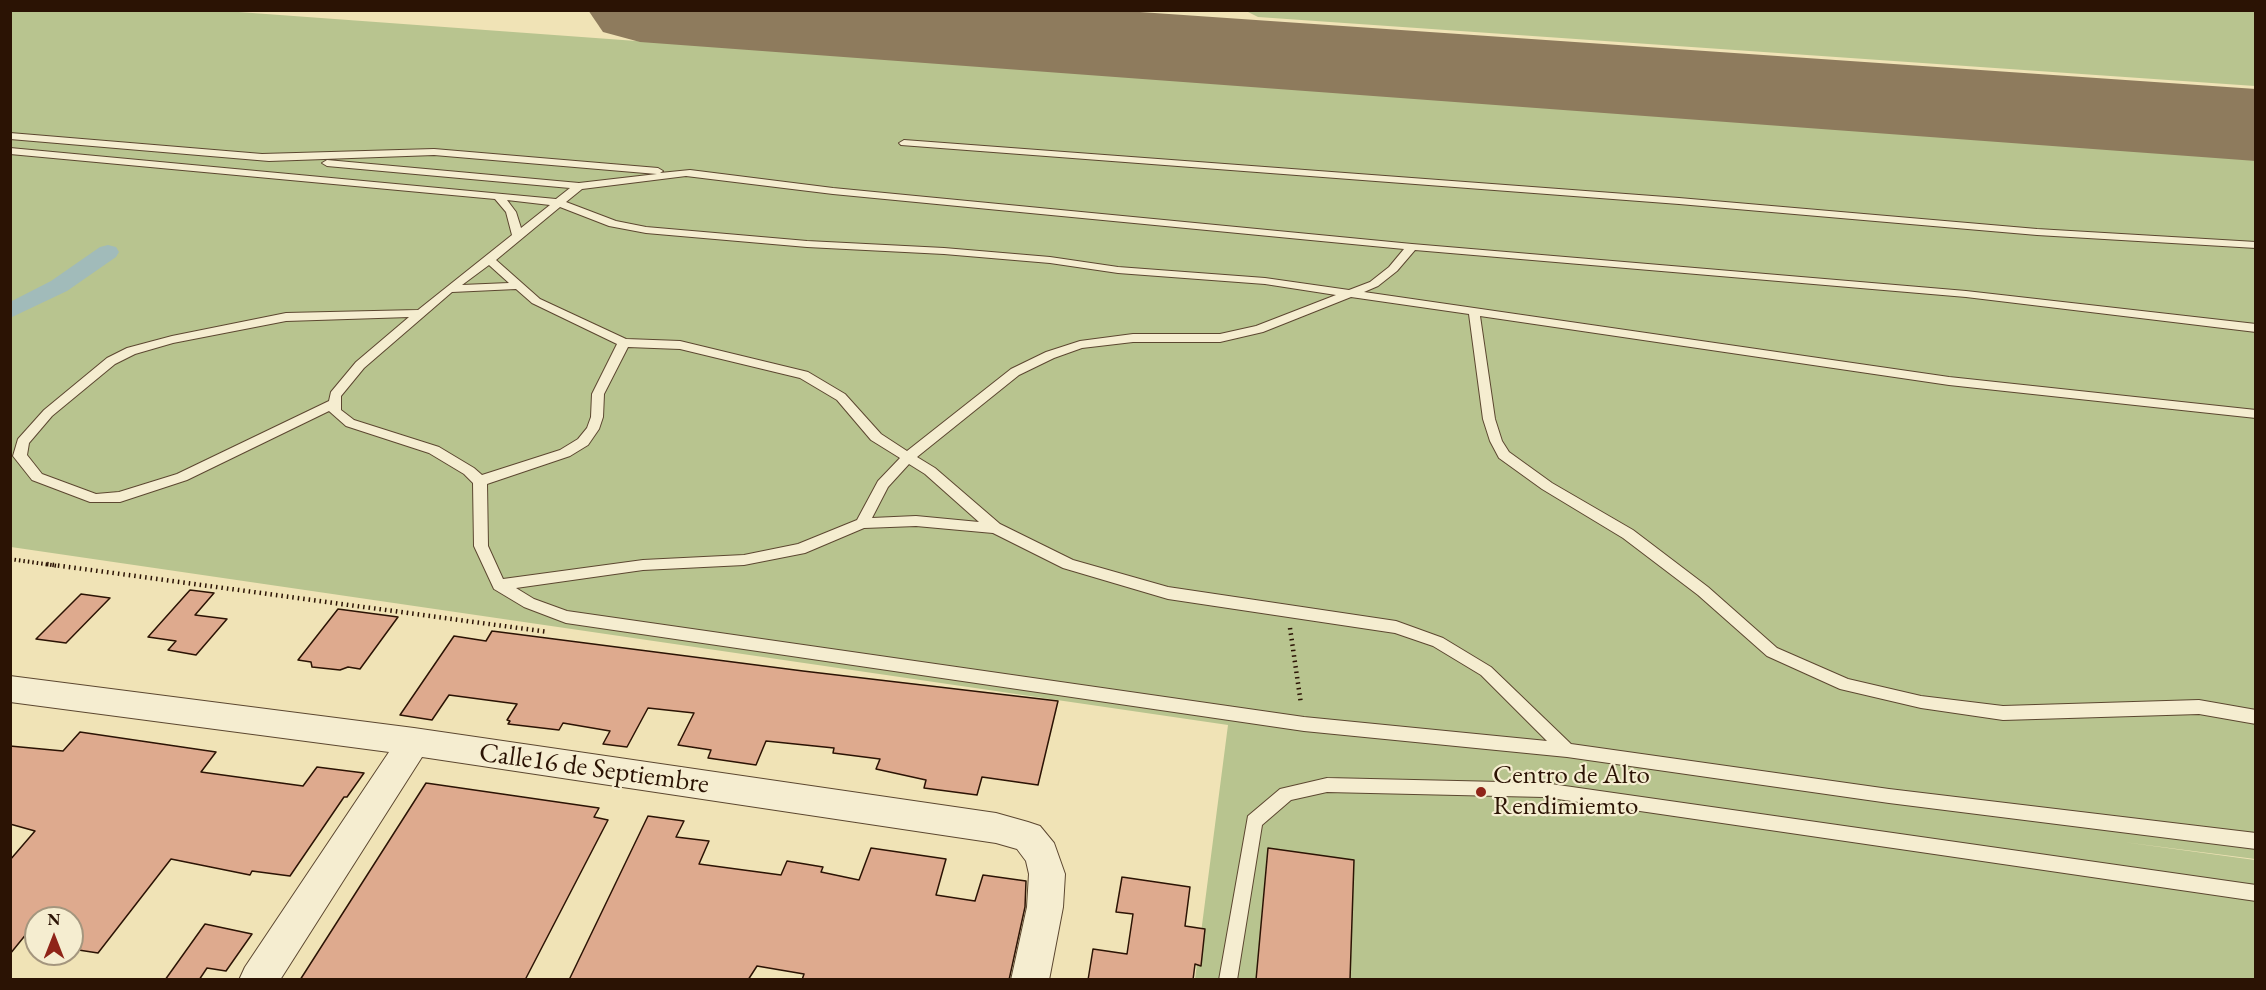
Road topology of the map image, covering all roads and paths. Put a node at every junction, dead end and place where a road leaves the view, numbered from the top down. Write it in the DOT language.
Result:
graph roads {
  1 [pos="10,136"];
  2 [pos="904,143"];
  3 [pos="10,151"];
  4 [pos="262,157"];
  5 [pos="690,174"];
  6 [pos="579,186"];
  7 [pos="498,196"];
  8 [pos="560,203"];
  9 [pos="518,236"];
  10 [pos="2256,245"];
  11 [pos="1412,247"];
  12 [pos="489,260"];
  13 [pos="518,286"];
  14 [pos="449,289"];
  15 [pos="1349,292"];
  16 [pos="1474,312"];
  17 [pos="421,313"];
  18 [pos="2256,328"];
  19 [pos="624,343"];
  20 [pos="335,403"];
  21 [pos="2256,414"];
  22 [pos="909,456"];
  23 [pos="480,481"];
  24 [pos="862,523"];
  25 [pos="995,528"];
  26 [pos="499,585"];
  27 [pos="1288,612"];
  28 [pos="10,689"];
  29 [pos="2256,717"];
  30 [pos="1304,724"];
  31 [pos="414,742"];
  32 [pos="1567,750"];
  33 [pos="2256,841"];
  34 [pos="2256,893"];
  35 [pos="258,980"];
  36 [pos="1030,980"];
  37 [pos="1228,980"];
  1 -- 4 [label="lane"];
  2 -- 10 [label="lane"];
  3 -- 7 [label="lane"];
  4 -- 5 [label="lane"];
  4 -- 6 [label="lane"];
  5 -- 6 [label="lane"];
  5 -- 11 [label="lane"];
  6 -- 8 [label="lane"];
  7 -- 8 [label="lane"];
  7 -- 9 [label="lane"];
  8 -- 9 [label="lane"];
  8 -- 15 [label="lane"];
  9 -- 12 [label="lane"];
  11 -- 15 [label="lane"];
  11 -- 18 [label="lane"];
  12 -- 13 [label="lane"];
  12 -- 14 [label="lane"];
  13 -- 14 [label="lane"];
  13 -- 19 [label="lane"];
  14 -- 17 [label="lane"];
  15 -- 16 [label="lane"];
  15 -- 22 [label="lane"];
  16 -- 21 [label="lane"];
  16 -- 29 [label="lane"];
  17 -- 20 [label="lane"];
  17 -- 20 [label="lane"];
  19 -- 22 [label="lane"];
  19 -- 23 [label="lane"];
  20 -- 23 [label="lane"];
  22 -- 24 [label="lane"];
  22 -- 25 [label="lane"];
  23 -- 26 [label="lane"];
  24 -- 25 [label="lane"];
  24 -- 26 [label="lane"];
  25 -- 27 [label="lane"];
  26 -- 30 [label="lane"];
  27 -- 30 [label="path"];
  27 -- 32 [label="lane"];
  28 -- 31 [label="street, Calle16 de Septiembre"];
  30 -- 32 [label="lane"];
  31 -- 35 [label="street"];
  31 -- 36 [label="street, Calle16 de Septiembre"];
  32 -- 33 [label="lane"];
  34 -- 37 [label="lane"];
}
